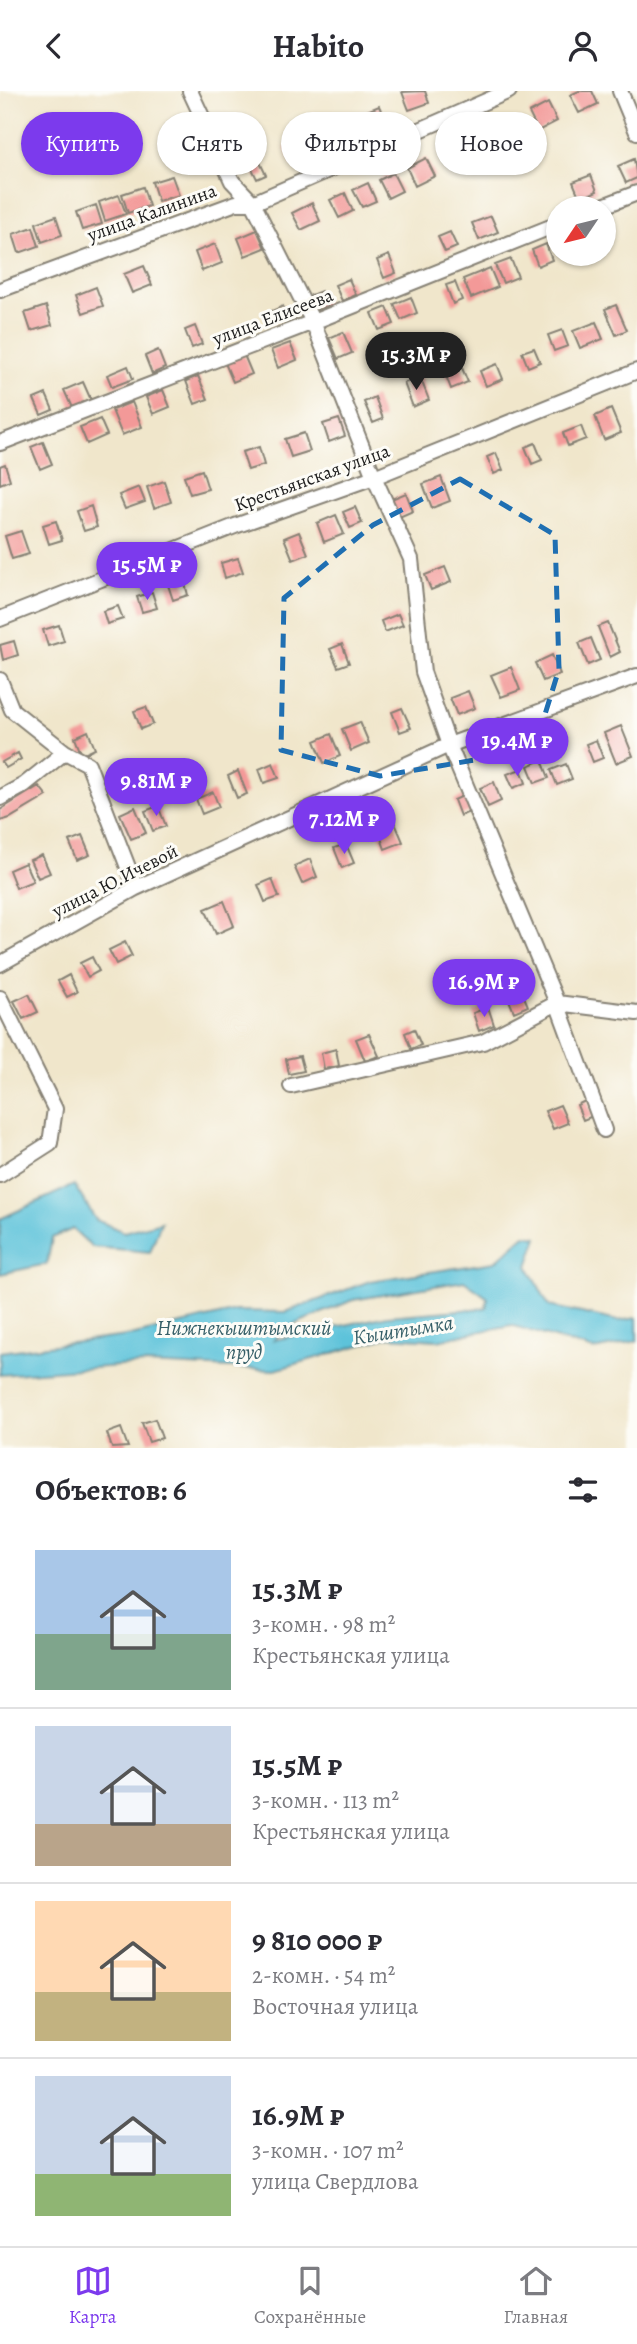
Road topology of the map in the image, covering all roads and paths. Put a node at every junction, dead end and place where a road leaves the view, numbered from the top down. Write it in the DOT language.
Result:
graph roads {
  1 [pos="190,91"];
  2 [pos="509,91"];
  3 [pos="620,91"];
  4 [pos="637,132"];
  5 [pos="637,193"];
  6 [pos="616,201"];
  7 [pos="253,203"];
  8 [pos="546,229"];
  9 [pos="0,290"];
  10 [pos="313,322"];
  11 [pos="637,371"];
  12 [pos="0,443"];
  13 [pos="374,477"];
  14 [pos="0,619"];
  15 [pos="637,676"];
  16 [pos="0,680"];
  17 [pos="449,745"];
  18 [pos="65,752"];
  19 [pos="0,798"];
  20 [pos="136,888"];
  21 [pos="0,964"];
  22 [pos="0,998"];
  23 [pos="557,1003"];
  24 [pos="637,1013"];
  25 [pos="291,1086"];
  26 [pos="604,1129"];
  27 [pos="0,1175"];
  1 -- 7 [label="street"];
  2 -- 7 [label="street, улица Калинина"];
  3 -- 4 [label="street"];
  5 -- 6 [label="street"];
  7 -- 9 [label="street, улица Калинина"];
  7 -- 10 [label="street"];
  8 -- 10 [label="street, улица Елисеева"];
  10 -- 12 [label="street, улица Елисеева"];
  10 -- 13 [label="street"];
  11 -- 13 [label="street, Крестьянская улица"];
  13 -- 14 [label="street, Крестьянская улица"];
  13 -- 17 [label="street"];
  15 -- 17 [label="street, улица Ю.Ичевой"];
  16 -- 18 [label="street"];
  17 -- 20 [label="street, улица Ю.Ичевой"];
  17 -- 23 [label="street"];
  18 -- 19 [label="street"];
  18 -- 20 [label="street"];
  20 -- 21 [label="street, улица Ю.Ичевой"];
  22 -- 27 [label="street"];
  23 -- 24 [label="street"];
  23 -- 25 [label="street"];
  23 -- 26 [label="street"];
}
